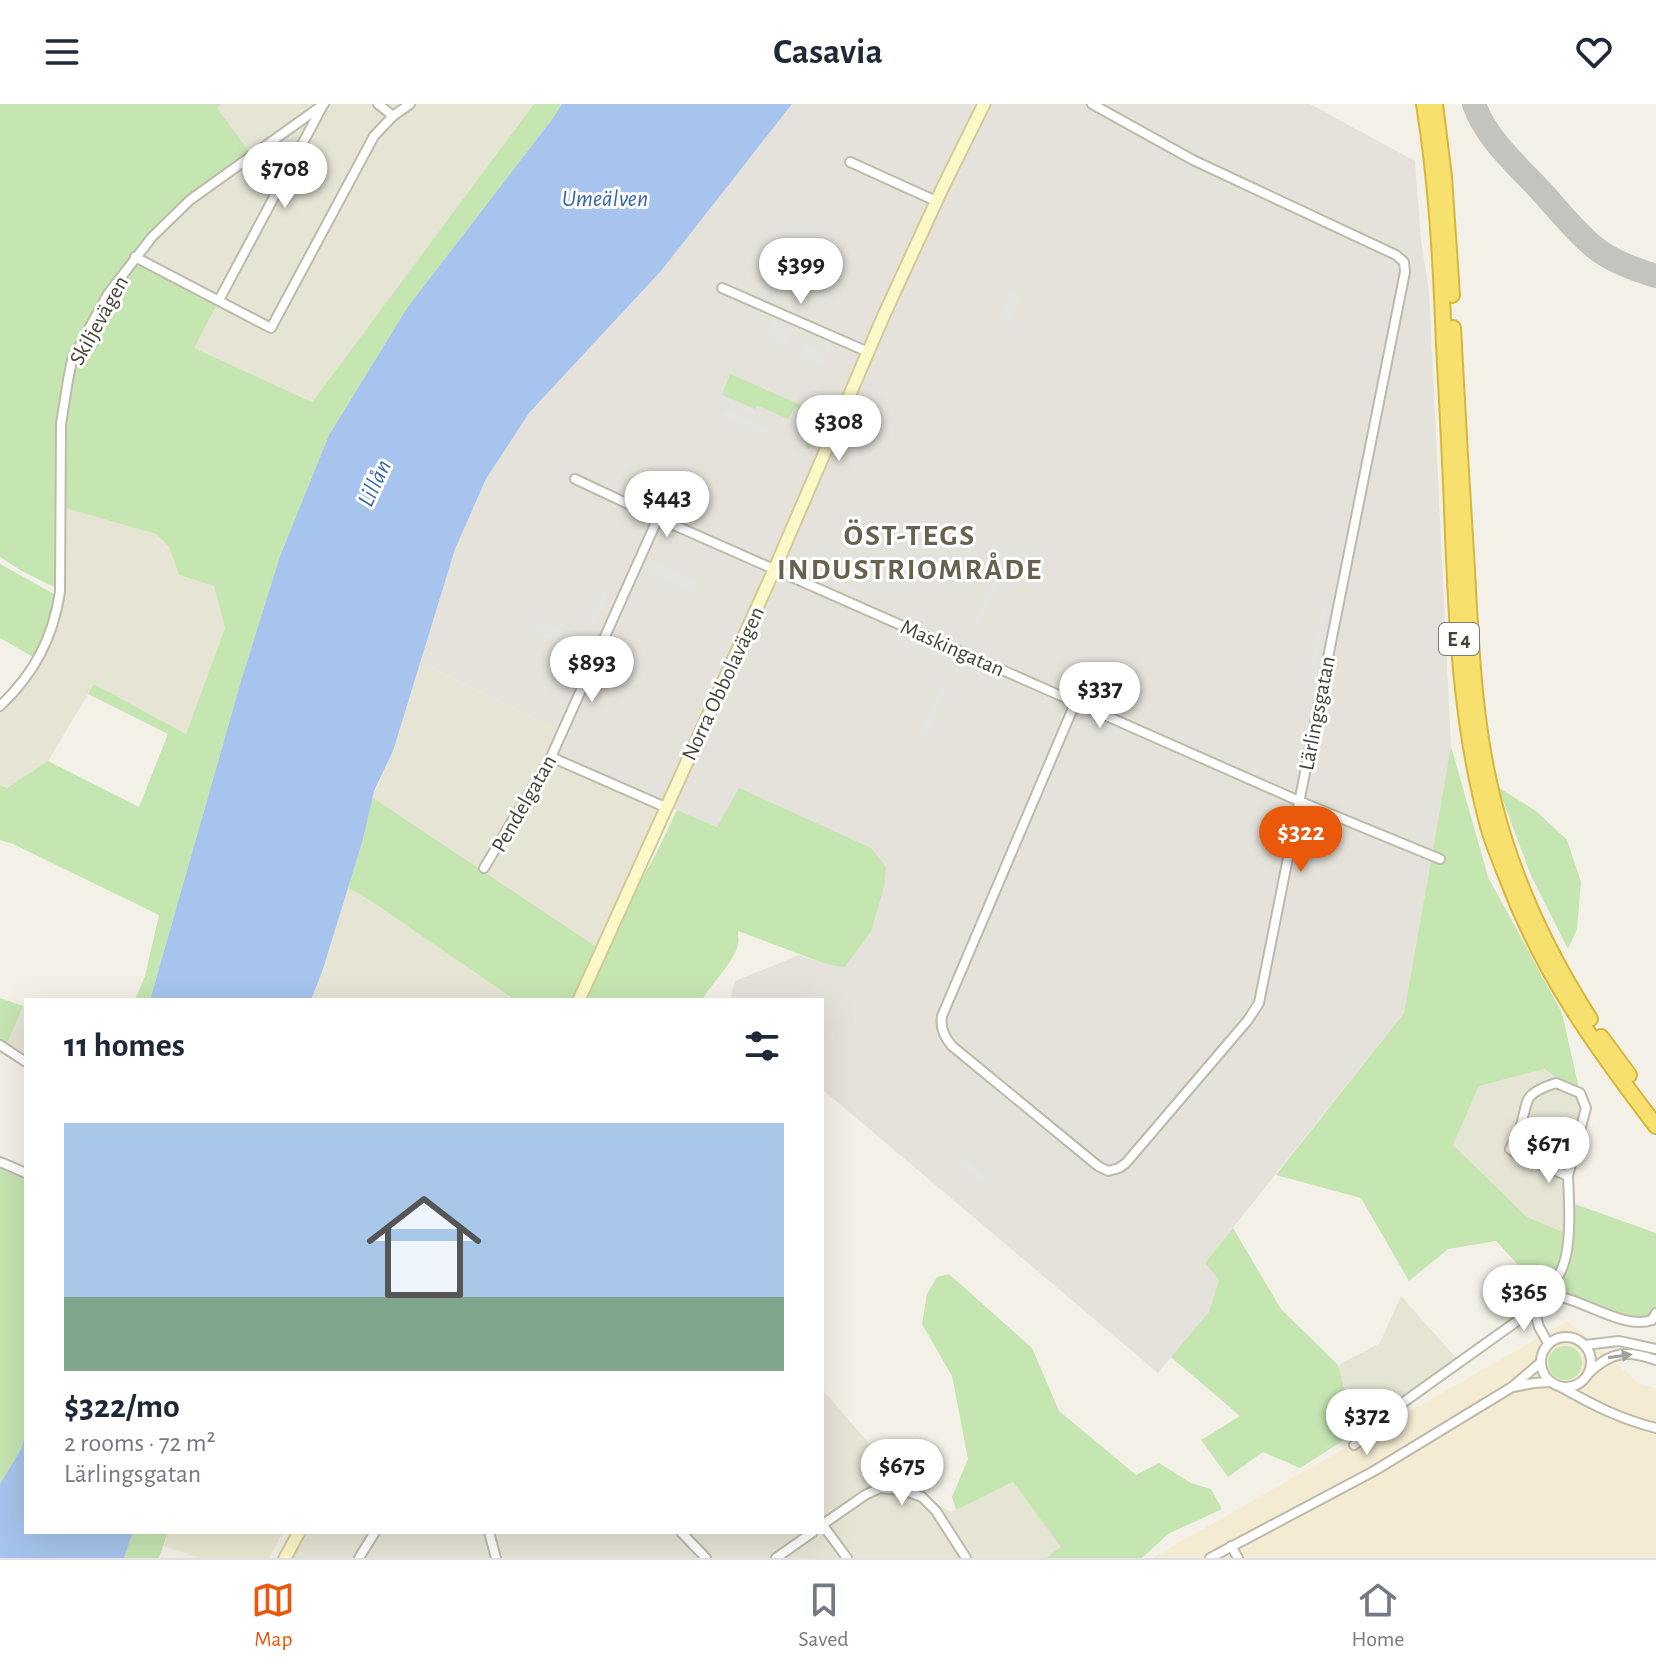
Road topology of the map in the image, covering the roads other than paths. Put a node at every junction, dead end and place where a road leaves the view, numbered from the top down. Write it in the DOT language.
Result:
graph roads {
  1 [pos="378,104"];
  2 [pos="410,104"];
  3 [pos="984,104"];
  4 [pos="1092,104"];
  5 [pos="1424,104"];
  6 [pos="1435,104"];
  7 [pos="323,105"];
  8 [pos="393,116"];
  9 [pos="850,162"];
  10 [pos="936,201"];
  11 [pos="135,257"];
  12 [pos="722,288"];
  13 [pos="219,300"];
  14 [pos="868,352"];
  15 [pos="575,479"];
  16 [pos="658,518"];
  17 [pos="775,568"];
  18 [pos="1076,701"];
  19 [pos="0,706"];
  20 [pos="551,757"];
  21 [pos="1299,801"];
  22 [pos="665,807"];
  23 [pos="1440,859"];
  24 [pos="484,868"];
  25 [pos="580,998"];
  26 [pos="0,1045"];
  27 [pos="24,1061"];
  28 [pos="1656,1110"];
  29 [pos="1656,1126"];
  30 [pos="0,1162"];
  31 [pos="24,1172"];
  32 [pos="1568,1176"];
  33 [pos="1546,1295"];
  34 [pos="1534,1309"];
  35 [pos="1656,1313"];
  36 [pos="1548,1343"];
  37 [pos="1585,1345"];
  38 [pos="1656,1349"];
  39 [pos="1656,1360"];
  40 [pos="1540,1363"];
  41 [pos="1588,1373"];
  42 [pos="1551,1382"];
  43 [pos="1512,1387"];
  44 [pos="1561,1387"];
  45 [pos="1656,1428"];
  46 [pos="1354,1445"];
  47 [pos="824,1524"];
  48 [pos="824,1528"];
  49 [pos="298,1534"];
  50 [pos="374,1534"];
  51 [pos="490,1534"];
  52 [pos="683,1534"];
  53 [pos="810,1534"];
  54 [pos="1231,1546"];
  55 [pos="285,1558"];
  56 [pos="359,1558"];
  57 [pos="496,1558"];
  58 [pos="706,1558"];
  59 [pos="776,1558"];
  60 [pos="847,1558"];
  61 [pos="966,1558"];
  62 [pos="1210,1558"];
  63 [pos="1238,1558"];
  1 -- 8 [label="street"];
  2 -- 8 [label="street"];
  3 -- 10 [label="street, Norra Obbolavägen"];
  4 -- 21 [label="street, Lärlingsgatan"];
  5 -- 29 [label="highway, E 4"];
  6 -- 28 [label="highway, E 4"];
  7 -- 11 [label="street, Skiljevägen"];
  7 -- 13 [label="street"];
  8 -- 13 [label="street"];
  9 -- 10 [label="street"];
  10 -- 14 [label="street, Norra Obbolavägen"];
  11 -- 13 [label="street"];
  11 -- 19 [label="street, Skiljevägen"];
  12 -- 14 [label="street"];
  14 -- 17 [label="street, Norra Obbolavägen"];
  15 -- 16 [label="street, Maskingatan"];
  16 -- 17 [label="street, Maskingatan"];
  16 -- 20 [label="street, Pendelgatan"];
  17 -- 18 [label="street, Maskingatan"];
  17 -- 22 [label="street, Norra Obbolavägen"];
  18 -- 21 [label="street, Maskingatan"];
  18 -- 21 [label="street, Lärlingsgatan"];
  20 -- 22 [label="street"];
  20 -- 24 [label="street, Pendelgatan"];
  21 -- 23 [label="street, Maskingatan"];
  22 -- 25 [label="street, Norra Obbolavägen"];
  26 -- 27 [label="street"];
  30 -- 31 [label="street"];
  32 -- 32 [label="street"];
  32 -- 33 [label="street"];
  33 -- 34 [label="street"];
  33 -- 35 [label="street"];
  34 -- 36 [label="street"];
  34 -- 46 [label="street"];
  36 -- 37 [label="street"];
  36 -- 40 [label="street"];
  37 -- 38 [label="street"];
  37 -- 41 [label="street"];
  41 -- 39 [label="street, one-way"];
  40 -- 42 [label="street"];
  40 -- 43 [label="street"];
  41 -- 44 [label="street"];
  42 -- 43 [label="street"];
  42 -- 44 [label="street"];
  43 -- 54 [label="street"];
  44 -- 45 [label="street"];
  47 -- 61 [label="street"];
  48 -- 60 [label="street"];
  49 -- 55 [label="street"];
  50 -- 56 [label="street"];
  51 -- 57 [label="street"];
  52 -- 58 [label="street"];
  53 -- 59 [label="street"];
  54 -- 62 [label="street"];
  54 -- 63 [label="street"];
}
